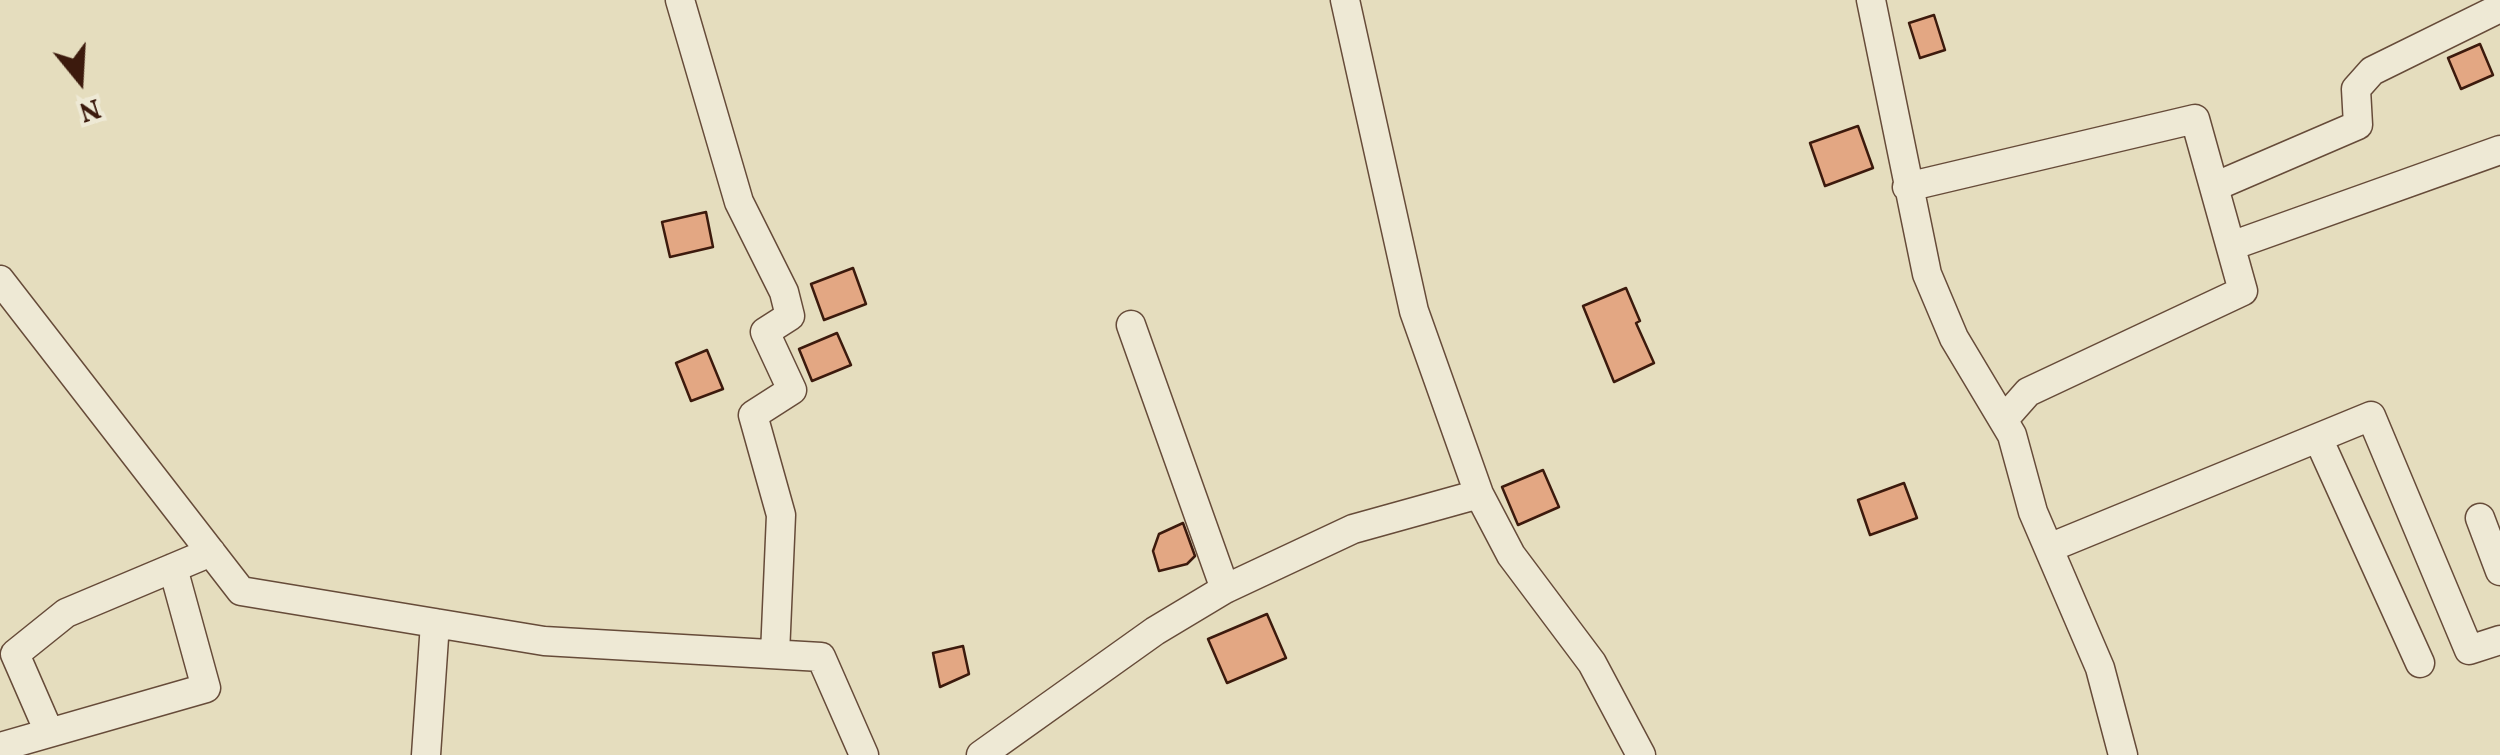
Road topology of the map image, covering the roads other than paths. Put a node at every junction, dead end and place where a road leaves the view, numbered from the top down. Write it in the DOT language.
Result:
graph roads {
  1 [pos="680,0"];
  2 [pos="1345,0"];
  3 [pos="1871,0"];
  4 [pos="2500,8"];
  5 [pos="2500,150"];
  6 [pos="1907,187"];
  7 [pos="2214,187"];
  8 [pos="2231,246"];
  9 [pos="0,280"];
  10 [pos="1130,325"];
  11 [pos="2005,418"];
  12 [pos="2318,438"];
  13 [pos="1479,494"];
  14 [pos="2480,518"];
  15 [pos="2049,548"];
  16 [pos="211,552"];
  17 [pos="173,568"];
  18 [pos="2500,571"];
  19 [pos="1225,588"];
  20 [pos="435,623"];
  21 [pos="2500,640"];
  22 [pos="774,654"];
  23 [pos="2420,663"];
  24 [pos="49,732"];
  25 [pos="0,747"];
  26 [pos="426,755"];
  27 [pos="864,755"];
  28 [pos="981,755"];
  29 [pos="1641,755"];
  30 [pos="2123,755"];
  1 -- 22 [label="street"];
  2 -- 13 [label="street"];
  3 -- 6 [label="street"];
  4 -- 7 [label="street"];
  5 -- 8 [label="street"];
  6 -- 7 [label="street"];
  6 -- 11 [label="street"];
  7 -- 8 [label="street"];
  8 -- 11 [label="street"];
  9 -- 16 [label="street"];
  10 -- 19 [label="street"];
  11 -- 15 [label="street"];
  12 -- 15 [label="street"];
  12 -- 21 [label="street"];
  12 -- 23 [label="street"];
  13 -- 19 [label="street"];
  13 -- 29 [label="street"];
  14 -- 18 [label="street"];
  15 -- 30 [label="street"];
  16 -- 17 [label="street"];
  16 -- 20 [label="street"];
  17 -- 24 [label="street"];
  17 -- 24 [label="street"];
  19 -- 28 [label="street"];
  20 -- 22 [label="street"];
  20 -- 26 [label="street"];
  22 -- 27 [label="street"];
  24 -- 25 [label="street"];
}
